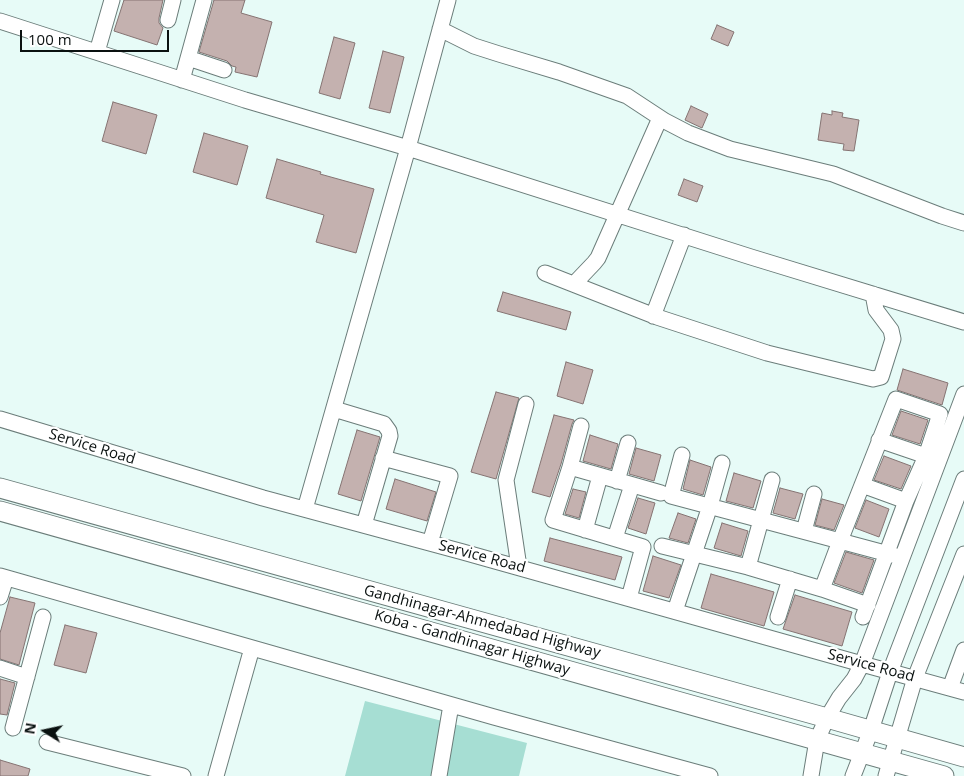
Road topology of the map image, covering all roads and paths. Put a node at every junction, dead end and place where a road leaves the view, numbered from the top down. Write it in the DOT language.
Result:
graph roads {
  1 [pos="112,0"];
  2 [pos="173,0"];
  3 [pos="204,0"];
  4 [pos="448,0"];
  5 [pos="168,20"];
  6 [pos="0,21"];
  7 [pos="440,29"];
  8 [pos="97,52"];
  9 [pos="188,58"];
  10 [pos="224,70"];
  11 [pos="182,80"];
  12 [pos="660,118"];
  13 [pos="408,148"];
  14 [pos="616,214"];
  15 [pos="964,222"];
  16 [pos="684,235"];
  17 [pos="545,273"];
  18 [pos="574,284"];
  19 [pos="873,294"];
  20 [pos="653,316"];
  21 [pos="964,322"];
  22 [pos="964,394"];
  23 [pos="526,404"];
  24 [pos="334,409"];
  25 [pos="0,419"];
  26 [pos="580,426"];
  27 [pos="879,440"];
  28 [pos="628,443"];
  29 [pos="682,455"];
  30 [pos="926,456"];
  31 [pos="383,458"];
  32 [pos="722,463"];
  33 [pos="570,467"];
  34 [pos="600,476"];
  35 [pos="964,479"];
  36 [pos="772,480"];
  37 [pos="625,483"];
  38 [pos="862,485"];
  39 [pos="0,488"];
  40 [pos="660,493"];
  41 [pos="814,494"];
  42 [pos="906,501"];
  43 [pos="710,506"];
  44 [pos="305,509"];
  45 [pos="0,511"];
  46 [pos="761,520"];
  47 [pos="364,525"];
  48 [pos="585,530"];
  49 [pos="804,531"];
  50 [pos="615,538"];
  51 [pos="840,540"];
  52 [pos="430,543"];
  53 [pos="662,546"];
  54 [pos="888,548"];
  55 [pos="904,552"];
  56 [pos="694,554"];
  57 [pos="964,554"];
  58 [pos="519,567"];
  59 [pos="748,567"];
  60 [pos="3,577"];
  61 [pos="790,579"];
  62 [pos="822,589"];
  63 [pos="0,597"];
  64 [pos="629,598"];
  65 [pos="675,611"];
  66 [pos="43,617"];
  67 [pos="778,617"];
  68 [pos="252,648"];
  69 [pos="964,650"];
  70 [pos="862,664"];
  71 [pos="0,668"];
  72 [pos="890,672"];
  73 [pos="27,677"];
  74 [pos="915,678"];
  75 [pos="957,690"];
  76 [pos="451,705"];
  77 [pos="826,718"];
  78 [pos="5,725"];
  79 [pos="871,730"];
  80 [pos="898,738"];
  81 [pos="817,740"];
  82 [pos="47,742"];
  83 [pos="862,753"];
  84 [pos="964,757"];
  85 [pos="888,768"];
  86 [pos="690,773"];
  87 [pos="184,776"];
  88 [pos="216,776"];
  89 [pos="440,776"];
  90 [pos="710,776"];
  91 [pos="811,776"];
  92 [pos="853,776"];
  93 [pos="944,776"];
  1 -- 8 [label="street"];
  2 -- 5 [label="street"];
  3 -- 9 [label="street"];
  4 -- 7 [label="street"];
  6 -- 8 [label="street"];
  7 -- 12 [label="street"];
  7 -- 13 [label="street"];
  8 -- 11 [label="street"];
  9 -- 10 [label="street"];
  9 -- 11 [label="street"];
  11 -- 13 [label="street"];
  12 -- 14 [label="street"];
  12 -- 15 [label="street"];
  13 -- 14 [label="street"];
  13 -- 24 [label="street"];
  14 -- 16 [label="street"];
  14 -- 18 [label="street"];
  16 -- 19 [label="street"];
  16 -- 20 [label="street"];
  17 -- 18 [label="street"];
  18 -- 20 [label="street"];
  19 -- 20 [label="street"];
  19 -- 21 [label="street"];
  22 -- 55 [label="street"];
  23 -- 58 [label="street"];
  24 -- 31 [label="street"];
  24 -- 44 [label="street"];
  25 -- 44 [label="street, Service Road"];
  26 -- 33 [label="street"];
  27 -- 30 [label="street"];
  27 -- 30 [label="street"];
  27 -- 38 [label="street"];
  28 -- 37 [label="street"];
  29 -- 43 [label="street"];
  30 -- 42 [label="street"];
  31 -- 47 [label="street"];
  31 -- 52 [label="street"];
  32 -- 43 [label="street"];
  33 -- 34 [label="street"];
  33 -- 48 [label="street"];
  34 -- 37 [label="street"];
  34 -- 48 [label="street"];
  35 -- 72 [label="street"];
  36 -- 46 [label="street"];
  37 -- 40 [label="street"];
  37 -- 50 [label="street"];
  38 -- 42 [label="street"];
  38 -- 51 [label="street"];
  39 -- 77 [label="main road, Gandhinagar-Ahmedabad Highway"];
  41 -- 49 [label="street"];
  42 -- 54 [label="street"];
  43 -- 46 [label="street"];
  43 -- 56 [label="street"];
  44 -- 47 [label="street, Service Road"];
  45 -- 81 [label="main road, Koba - Gandhinagar Highway"];
  46 -- 49 [label="street"];
  46 -- 59 [label="street"];
  47 -- 52 [label="street, Service Road"];
  48 -- 50 [label="street"];
  49 -- 51 [label="street"];
  50 -- 64 [label="street"];
  51 -- 54 [label="street"];
  51 -- 62 [label="street"];
  52 -- 58 [label="street, Service Road"];
  53 -- 56 [label="street"];
  54 -- 55 [label="street"];
  54 -- 62 [label="street"];
  55 -- 70 [label="street"];
  56 -- 59 [label="street"];
  56 -- 65 [label="street"];
  57 -- 74 [label="street"];
  58 -- 64 [label="street, Service Road"];
  59 -- 61 [label="street"];
  60 -- 63 [label="street"];
  60 -- 68 [label="street"];
  61 -- 62 [label="street"];
  61 -- 67 [label="street"];
  64 -- 65 [label="street, Service Road"];
  65 -- 70 [label="street, Service Road"];
  66 -- 73 [label="street"];
  68 -- 76 [label="street"];
  68 -- 88 [label="street"];
  69 -- 75 [label="street"];
  70 -- 72 [label="street, Service Road"];
  70 -- 77 [label="street"];
  71 -- 73 [label="street"];
  72 -- 74 [label="street, Service Road"];
  72 -- 79 [label="street"];
  73 -- 78 [label="street"];
  74 -- 75 [label="street, Service Road"];
  74 -- 80 [label="street"];
  76 -- 86 [label="street"];
  76 -- 89 [label="street"];
  77 -- 79 [label="main road, Gandhinagar-Ahmedabad Highway"];
  77 -- 81 [label="street"];
  79 -- 80 [label="main road, Gandhinagar-Ahmedabad Highway"];
  79 -- 83 [label="street"];
  80 -- 84 [label="main road, Gandhinagar-Ahmedabad Highway"];
  80 -- 85 [label="street"];
  81 -- 83 [label="main road, Koba - Gandhinagar Highway"];
  81 -- 91 [label="street"];
  82 -- 87 [label="street"];
  83 -- 85 [label="main road, Koba - Gandhinagar Highway"];
  83 -- 92 [label="street"];
  85 -- 93 [label="main road, Koba - Gandhinagar Highway"];
  86 -- 90 [label="street"];
}
